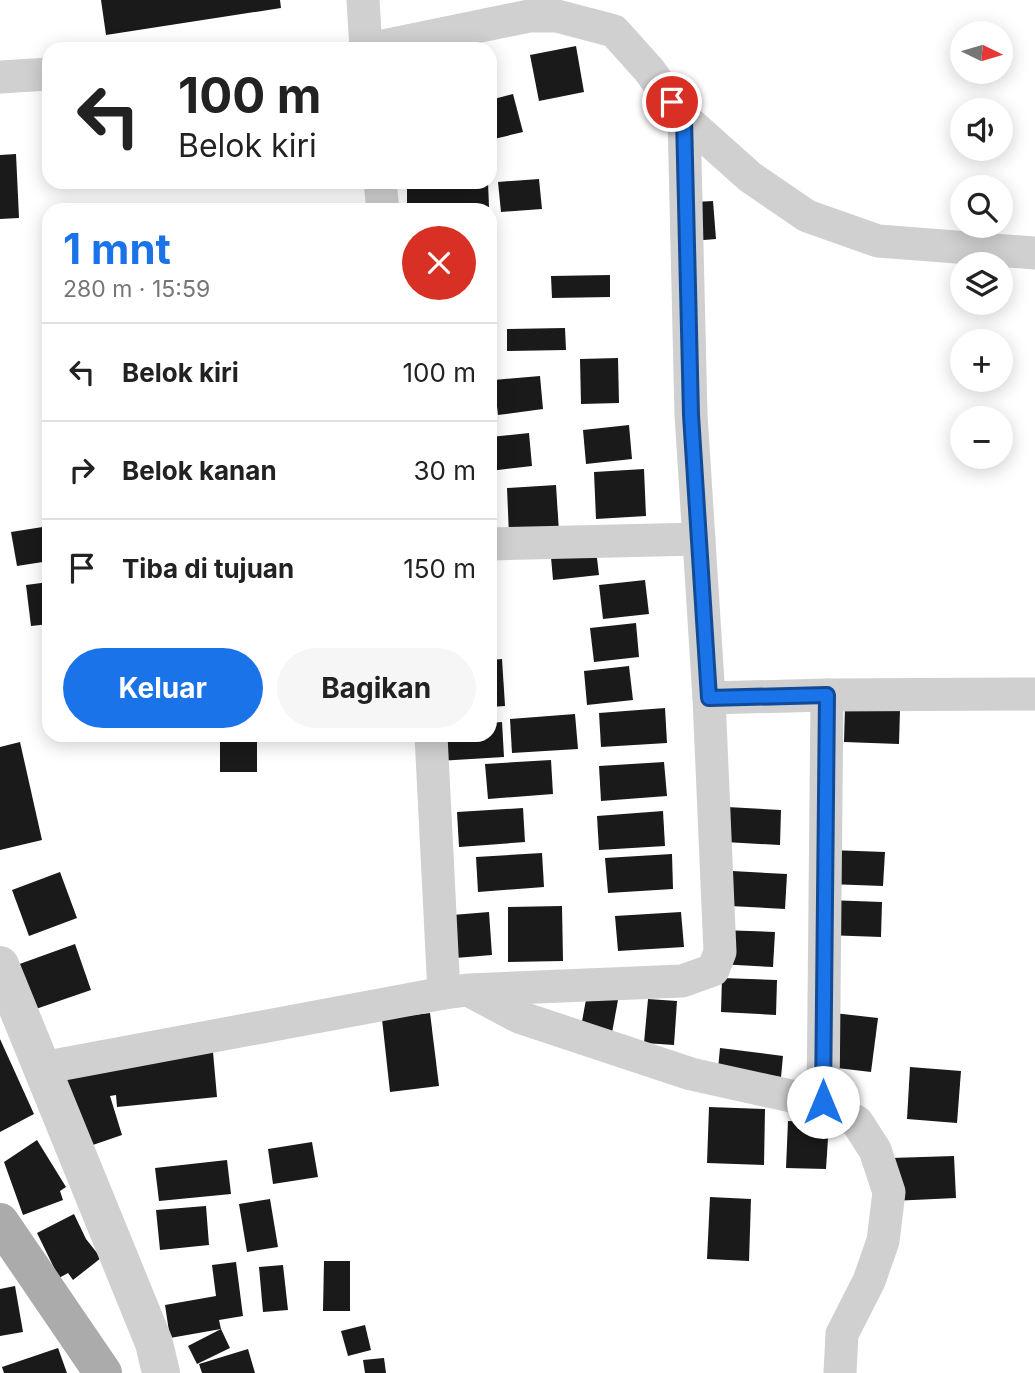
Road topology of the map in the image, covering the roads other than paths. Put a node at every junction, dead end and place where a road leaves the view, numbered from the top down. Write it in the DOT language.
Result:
graph roads {
  1 [pos="363,0"];
  2 [pos="366,42"];
  3 [pos="401,42"];
  4 [pos="42,74"];
  5 [pos="0,77"];
  6 [pos="684,118"];
  7 [pos="1035,253"];
  8 [pos="699,539"];
  9 [pos="497,544"];
  10 [pos="1035,694"];
  11 [pos="827,695"];
  12 [pos="709,698"];
  13 [pos="432,742"];
  14 [pos="0,965"];
  15 [pos="456,992"];
  16 [pos="41,1068"];
  17 [pos="823,1102"];
  18 [pos="0,1222"];
  19 [pos="103,1373"];
  20 [pos="161,1373"];
  21 [pos="840,1373"];
  1 -- 2 [label="street"];
  3 -- 6 [label="street"];
  4 -- 5 [label="street"];
  6 -- 7 [label="street"];
  6 -- 8 [label="street"];
  8 -- 9 [label="street"];
  8 -- 12 [label="street"];
  10 -- 11 [label="street"];
  11 -- 12 [label="street"];
  11 -- 17 [label="street"];
  12 -- 15 [label="street"];
  13 -- 15 [label="street"];
  14 -- 16 [label="street"];
  15 -- 16 [label="street"];
  15 -- 17 [label="street"];
  16 -- 20 [label="street"];
  17 -- 21 [label="street"];
  18 -- 19 [label="main road"];
}
